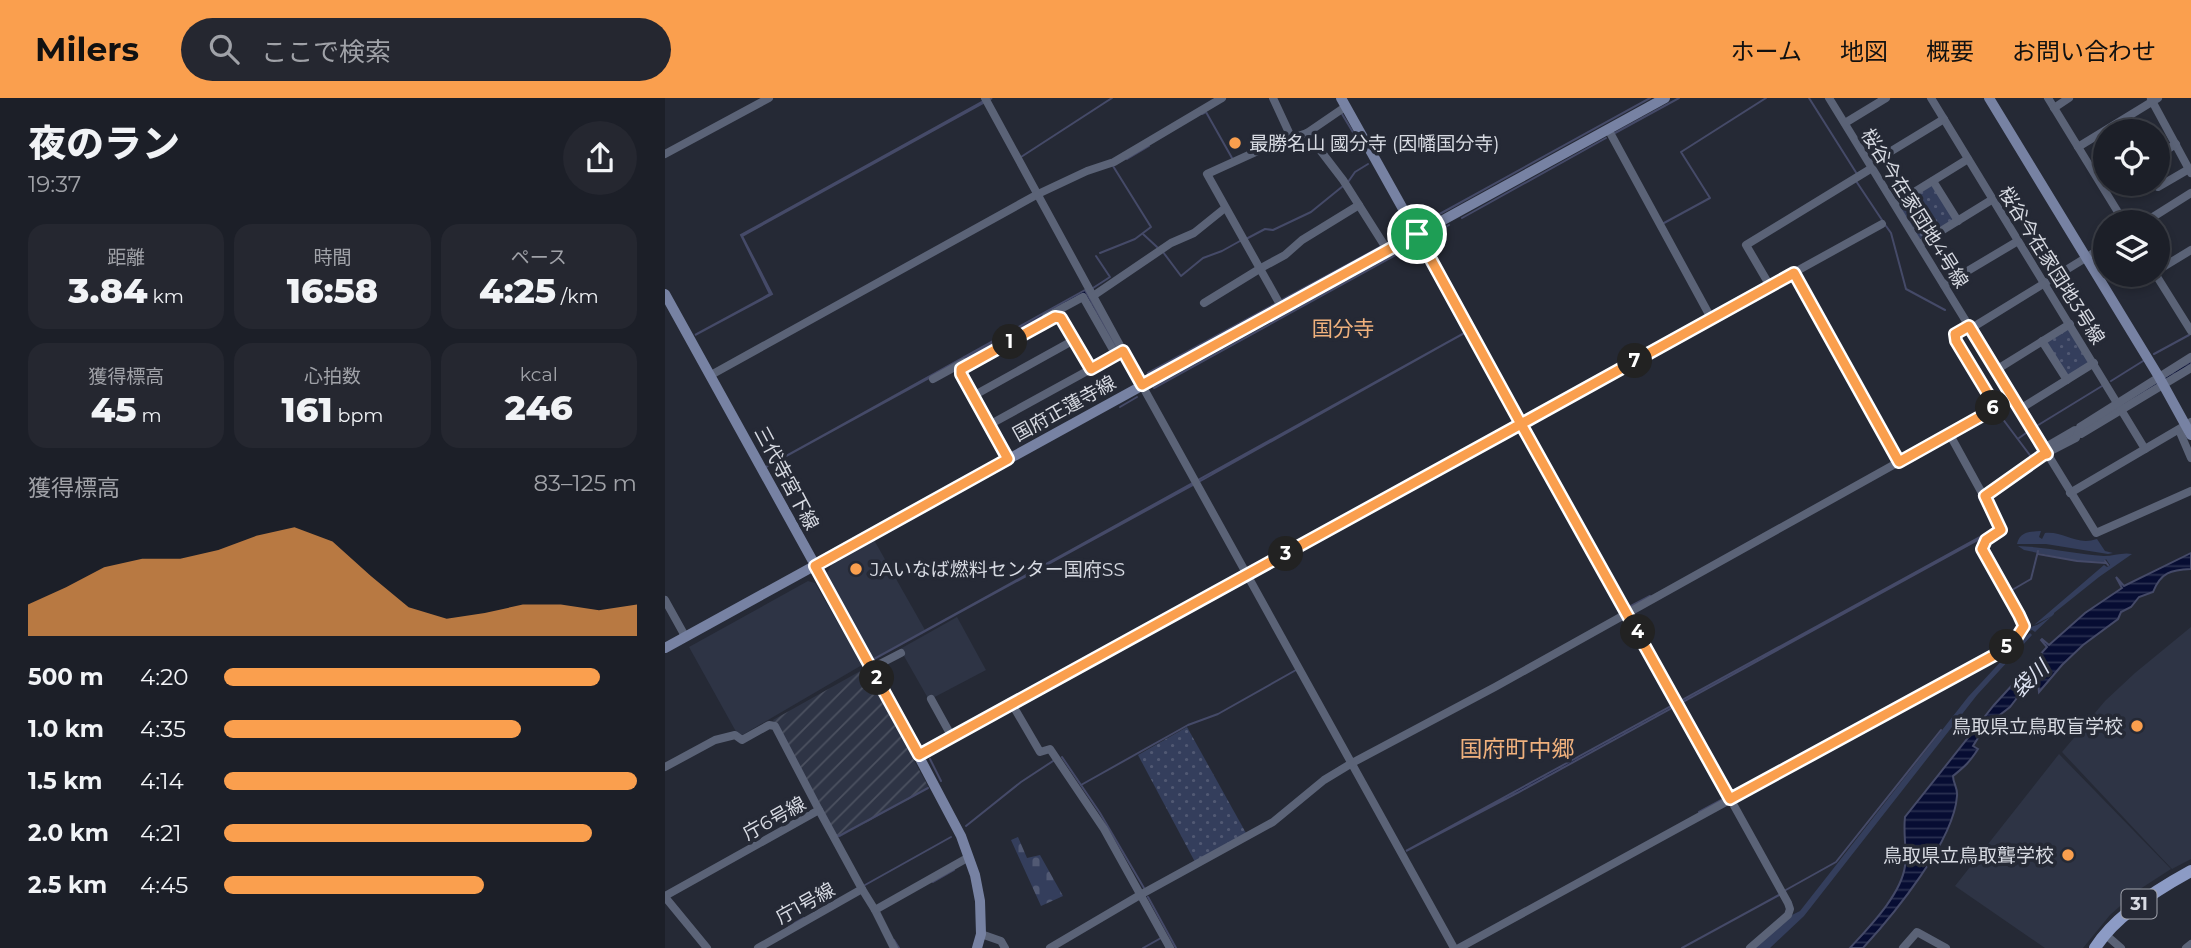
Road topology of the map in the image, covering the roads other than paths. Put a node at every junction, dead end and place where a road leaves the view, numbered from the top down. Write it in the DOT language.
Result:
graph roads {
  1 [pos="769,98"];
  2 [pos="985,98"];
  3 [pos="1222,98"];
  4 [pos="1273,98"];
  5 [pos="1665,98"];
  6 [pos="1829,98"];
  7 [pos="1886,98"];
  8 [pos="1931,98"];
  9 [pos="1989,98"];
  10 [pos="2047,98"];
  11 [pos="2069,98"];
  12 [pos="2154,99"];
  13 [pos="1343,102"];
  14 [pos="2053,108"];
  15 [pos="1944,119"];
  16 [pos="1845,123"];
  17 [pos="1608,129"];
  18 [pos="1307,133"];
  19 [pos="1292,139"];
  20 [pos="2176,144"];
  21 [pos="2078,148"];
  22 [pos="2170,148"];
  23 [pos="665,154"];
  24 [pos="1968,159"];
  25 [pos="1871,166"];
  26 [pos="2093,167"];
  27 [pos="2190,171"];
  28 [pos="1933,181"];
  29 [pos="2170,181"];
  30 [pos="2191,193"];
  31 [pos="1038,194"];
  32 [pos="1993,199"];
  33 [pos="1895,204"];
  34 [pos="1359,205"];
  35 [pos="1225,208"];
  36 [pos="2164,210"];
  37 [pos="1958,220"];
  38 [pos="1882,223"];
  39 [pos="1417,234"];
  40 [pos="2018,241"];
  41 [pos="1920,244"];
  42 [pos="2191,250"];
  43 [pos="1388,251"];
  44 [pos="2093,253"];
  45 [pos="2087,257"];
  46 [pos="2170,264"];
  47 [pos="1261,268"];
  48 [pos="1794,273"];
  49 [pos="2045,284"];
  50 [pos="1944,285"];
  51 [pos="1770,286"];
  52 [pos="2166,287"];
  53 [pos="665,294"];
  54 [pos="1093,296"];
  55 [pos="1203,303"];
  56 [pos="1282,308"];
  57 [pos="1711,318"];
  58 [pos="2070,324"];
  59 [pos="1969,327"];
  60 [pos="2190,329"];
  61 [pos="1074,340"];
  62 [pos="2042,341"];
  63 [pos="1120,353"];
  64 [pos="2191,358"];
  65 [pos="2094,363"];
  66 [pos="2191,368"];
  67 [pos="1091,369"];
  68 [pos="1996,370"];
  69 [pos="711,375"];
  70 [pos="933,379"];
  71 [pos="2067,380"];
  72 [pos="2161,381"];
  73 [pos="1142,385"];
  74 [pos="973,396"];
  75 [pos="2120,407"];
  76 [pos="2020,409"];
  77 [pos="1521,424"];
  78 [pos="989,425"];
  79 [pos="2187,428"];
  80 [pos="1950,435"];
  81 [pos="2145,449"];
  82 [pos="2045,451"];
  83 [pos="2191,458"];
  84 [pos="1008,459"];
  85 [pos="1899,462"];
  86 [pos="2191,491"];
  87 [pos="2070,493"];
  88 [pos="1985,496"];
  89 [pos="815,566"];
  90 [pos="1248,575"];
  91 [pos="665,600"];
  92 [pos="1627,612"];
  93 [pos="685,636"];
  94 [pos="665,648"];
  95 [pos="901,653"];
  96 [pos="872,668"];
  97 [pos="931,699"];
  98 [pos="1012,704"];
  99 [pos="952,737"];
  100 [pos="919,755"];
  101 [pos="1352,763"];
  102 [pos="665,767"];
  103 [pos="1730,799"];
  104 [pos="819,810"];
  105 [pos="969,857"];
  106 [pos="2191,871"];
  107 [pos="862,889"];
  108 [pos="1140,895"];
  109 [pos="665,896"];
  110 [pos="875,910"];
  111 [pos="981,934"];
  112 [pos="2106,936"];
  113 [pos="2191,944"];
  114 [pos="707,948"];
  115 [pos="758,948"];
  116 [pos="894,948"];
  117 [pos="977,948"];
  118 [pos="1005,948"];
  119 [pos="1050,948"];
  120 [pos="1170,948"];
  121 [pos="1457,948"];
  122 [pos="1750,948"];
  123 [pos="1903,948"];
  124 [pos="1947,948"];
  125 [pos="2095,948"];
  126 [pos="2120,948"];
  127 [pos="2186,948"];
  1 -- 23 [label="street"];
  2 -- 31 [label="street"];
  3 -- 31 [label="street"];
  4 -- 19 [label="street"];
  5 -- 17 [label="main road, 国府正蓮寺線"];
  6 -- 16 [label="street, 桜谷今在家団地4号線"];
  7 -- 16 [label="street"];
  8 -- 15 [label="street, 桜谷今在家団地3号線"];
  9 -- 45 [label="main road"];
  10 -- 14 [label="street"];
  11 -- 14 [label="street"];
  12 -- 20 [label="street"];
  12 -- 21 [label="street"];
  13 -- 18 [label="street"];
  13 -- 39 [label="main road"];
  14 -- 21 [label="street"];
  15 -- 24 [label="street, 桜谷今在家団地3号線"];
  15 -- 25 [label="street"];
  16 -- 25 [label="street, 桜谷今在家団地4号線"];
  17 -- 39 [label="main road, 国府正蓮寺線"];
  17 -- 57 [label="street"];
  18 -- 19 [label="street"];
  18 -- 34 [label="street"];
  19 -- 35 [label="street"];
  20 -- 22 [label="street"];
  20 -- 27 [label="street"];
  21 -- 26 [label="street"];
  24 -- 28 [label="street"];
  24 -- 32 [label="street, 桜谷今在家団地3号線"];
  25 -- 33 [label="street, 桜谷今在家団地4号線"];
  25 -- 51 [label="street"];
  27 -- 29 [label="street"];
  28 -- 33 [label="street"];
  28 -- 37 [label="street"];
  30 -- 36 [label="street"];
  31 -- 54 [label="street"];
  31 -- 69 [label="street"];
  32 -- 37 [label="street"];
  32 -- 40 [label="street, 桜谷今在家団地3号線"];
  33 -- 41 [label="street, 桜谷今在家団地4号線"];
  34 -- 43 [label="street"];
  34 -- 47 [label="street"];
  35 -- 47 [label="street"];
  35 -- 54 [label="street"];
  37 -- 41 [label="street"];
  38 -- 48 [label="street"];
  39 -- 43 [label="main road, 国府正蓮寺線"];
  39 -- 77 [label="street"];
  40 -- 49 [label="street, 桜谷今在家団地3号線"];
  40 -- 50 [label="street"];
  41 -- 50 [label="street, 桜谷今在家団地4号線"];
  42 -- 46 [label="street"];
  43 -- 56 [label="main road, 国府正蓮寺線"];
  44 -- 45 [label="street"];
  45 -- 49 [label="street"];
  45 -- 72 [label="main road"];
  47 -- 55 [label="street"];
  47 -- 56 [label="street"];
  48 -- 51 [label="street"];
  48 -- 85 [label="street"];
  49 -- 58 [label="street, 桜谷今在家団地3号線"];
  49 -- 59 [label="street"];
  50 -- 59 [label="street, 桜谷今在家団地4号線"];
  51 -- 57 [label="street"];
  52 -- 60 [label="street"];
  53 -- 69 [label="main road, 三代寺宮下線"];
  54 -- 63 [label="street"];
  56 -- 73 [label="main road, 国府正蓮寺線"];
  57 -- 77 [label="street"];
  58 -- 62 [label="street"];
  58 -- 65 [label="street, 桜谷今在家団地3号線"];
  59 -- 68 [label="street, 桜谷今在家団地4号線"];
  59 -- 80 [label="street"];
  61 -- 67 [label="street"];
  61 -- 74 [label="street"];
  61 -- 74 [label="street"];
  62 -- 68 [label="street"];
  62 -- 71 [label="street"];
  63 -- 67 [label="street"];
  63 -- 70 [label="street"];
  63 -- 73 [label="street"];
  64 -- 72 [label="street"];
  65 -- 71 [label="street"];
  65 -- 75 [label="street, 桜谷今在家団地3号線"];
  66 -- 72 [label="street"];
  67 -- 78 [label="street"];
  68 -- 76 [label="street, 桜谷今在家団地4号線"];
  69 -- 89 [label="main road, 三代寺宮下線"];
  71 -- 76 [label="street"];
  72 -- 75 [label="street"];
  72 -- 79 [label="main road"];
  73 -- 84 [label="main road, 国府正蓮寺線"];
  73 -- 90 [label="street"];
  74 -- 78 [label="street"];
  75 -- 81 [label="street, 桜谷今在家団地3号線"];
  75 -- 82 [label="street"];
  76 -- 82 [label="street, 桜谷今在家団地4号線"];
  77 -- 90 [label="street"];
  77 -- 92 [label="street"];
  78 -- 84 [label="street"];
  79 -- 81 [label="street"];
  79 -- 83 [label="street"];
  80 -- 85 [label="street"];
  80 -- 88 [label="street"];
  81 -- 87 [label="street"];
  82 -- 87 [label="street, 桜谷今在家団地4号線"];
  82 -- 88 [label="street"];
  84 -- 89 [label="main road, 国府正蓮寺線"];
  85 -- 92 [label="street"];
  86 -- 87 [label="street, 桜谷今在家団地4号線"];
  88 -- 103 [label="street"];
  89 -- 93 [label="main road, 国府正蓮寺線"];
  89 -- 96 [label="main road, 三代寺宮下線"];
  90 -- 98 [label="street"];
  90 -- 101 [label="street"];
  91 -- 93 [label="street"];
  92 -- 101 [label="street"];
  92 -- 103 [label="street"];
  93 -- 94 [label="main road, 国府正蓮寺線"];
  95 -- 96 [label="street"];
  96 -- 100 [label="main road, 三代寺宮下線"];
  97 -- 99 [label="street"];
  98 -- 99 [label="street"];
  98 -- 108 [label="street"];
  99 -- 100 [label="street"];
  100 -- 105 [label="main road, 三代寺宮下線"];
  101 -- 108 [label="street"];
  101 -- 121 [label="street"];
  102 -- 104 [label="street"];
  103 -- 121 [label="street"];
  103 -- 122 [label="street"];
  104 -- 107 [label="street, 庁6号線"];
  104 -- 109 [label="street, 庁6号線"];
  105 -- 110 [label="street"];
  105 -- 111 [label="main road, 三代寺宮下線"];
  106 -- 112 [label="main road, 31"];
  107 -- 110 [label="street, 庁1号線"];
  107 -- 115 [label="street, 庁1号線"];
  108 -- 119 [label="street"];
  108 -- 120 [label="street"];
  109 -- 114 [label="street"];
  110 -- 116 [label="street, 庁1号線"];
  111 -- 117 [label="main road, 三代寺宮下線"];
  111 -- 118 [label="street"];
  112 -- 125 [label="main road, 31"];
  112 -- 126 [label="street"];
  113 -- 127 [label="street"];
  123 -- 124 [label="street"];
}
